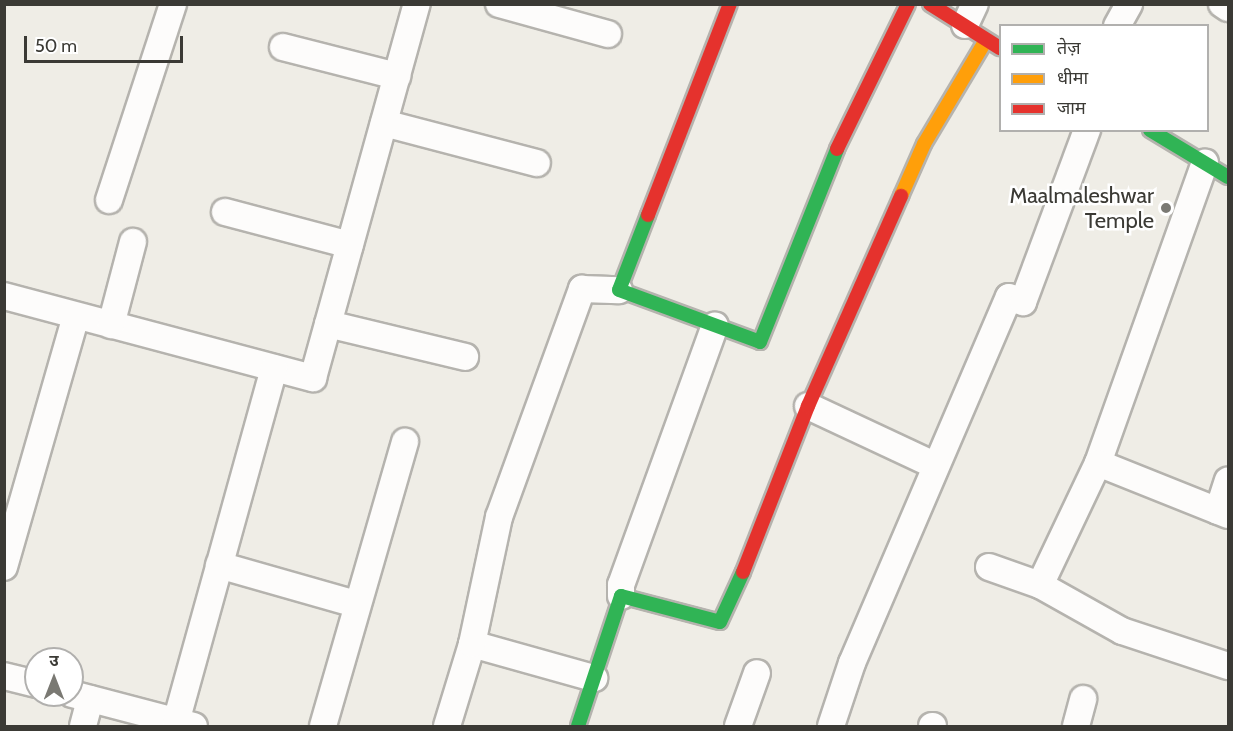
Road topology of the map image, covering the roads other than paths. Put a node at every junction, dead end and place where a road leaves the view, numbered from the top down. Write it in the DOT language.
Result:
graph roads {
  1 [pos="172,4"];
  2 [pos="417,4"];
  3 [pos="499,4"];
  4 [pos="730,4"];
  5 [pos="908,4"];
  6 [pos="930,4"];
  7 [pos="1128,4"];
  8 [pos="1222,4"];
  9 [pos="1228,8"];
  10 [pos="975,23"];
  11 [pos="1118,24"];
  12 [pos="608,34"];
  13 [pos="283,47"];
  14 [pos="999,47"];
  15 [pos="397,76"];
  16 [pos="384,123"];
  17 [pos="1086,132"];
  18 [pos="1153,132"];
  19 [pos="537,163"];
  20 [pos="1204,163"];
  21 [pos="1228,177"];
  22 [pos="109,200"];
  23 [pos="225,212"];
  24 [pos="133,242"];
  25 [pos="350,245"];
  26 [pos="619,290"];
  27 [pos="4,296"];
  28 [pos="76,316"];
  29 [pos="328,324"];
  30 [pos="111,325"];
  31 [pos="715,326"];
  32 [pos="465,357"];
  33 [pos="274,368"];
  34 [pos="808,406"];
  35 [pos="405,442"];
  36 [pos="1098,463"];
  37 [pos="936,466"];
  38 [pos="1228,481"];
  39 [pos="1223,513"];
  40 [pos="10,525"];
  41 [pos="219,565"];
  42 [pos="4,567"];
  43 [pos="989,567"];
  44 [pos="1040,585"];
  45 [pos="621,596"];
  46 [pos="356,604"];
  47 [pos="472,644"];
  48 [pos="1227,665"];
  49 [pos="758,673"];
  50 [pos="4,676"];
  51 [pos="594,678"];
  52 [pos="24,681"];
  53 [pos="84,697"];
  54 [pos="1083,699"];
  55 [pos="82,707"];
  56 [pos="185,724"];
  57 [pos="83,726"];
  58 [pos="323,726"];
  59 [pos="447,726"];
  60 [pos="578,726"];
  61 [pos="738,726"];
  62 [pos="831,726"];
  63 [pos="1076,726"];
  1 -- 22 [label="street"];
  2 -- 15 [label="street"];
  3 -- 12 [label="street"];
  4 -- 26 [label="street"];
  5 -- 31 [label="street"];
  6 -- 10 [label="street"];
  7 -- 11 [label="street"];
  8 -- 9 [label="street"];
  10 -- 14 [label="street"];
  10 -- 34 [label="street"];
  13 -- 15 [label="street"];
  15 -- 16 [label="street"];
  16 -- 19 [label="street"];
  16 -- 25 [label="street"];
  17 -- 37 [label="street"];
  18 -- 20 [label="street"];
  20 -- 21 [label="street"];
  20 -- 36 [label="street"];
  23 -- 25 [label="street"];
  24 -- 30 [label="street"];
  25 -- 29 [label="street"];
  26 -- 31 [label="street"];
  26 -- 47 [label="street"];
  27 -- 28 [label="street"];
  28 -- 30 [label="street"];
  28 -- 40 [label="street"];
  29 -- 32 [label="street"];
  29 -- 33 [label="street"];
  30 -- 33 [label="street"];
  31 -- 45 [label="street"];
  33 -- 41 [label="street"];
  34 -- 37 [label="street"];
  34 -- 45 [label="street"];
  35 -- 46 [label="street"];
  36 -- 39 [label="street"];
  36 -- 44 [label="street"];
  37 -- 62 [label="street"];
  38 -- 39 [label="street"];
  40 -- 42 [label="street"];
  41 -- 46 [label="street"];
  41 -- 56 [label="street"];
  43 -- 44 [label="street"];
  44 -- 48 [label="street"];
  45 -- 51 [label="street"];
  46 -- 58 [label="street"];
  47 -- 51 [label="street"];
  47 -- 59 [label="street"];
  49 -- 61 [label="street"];
  50 -- 52 [label="street"];
  51 -- 60 [label="street"];
  53 -- 56 [label="street"];
  54 -- 63 [label="street"];
  55 -- 57 [label="street"];
}
